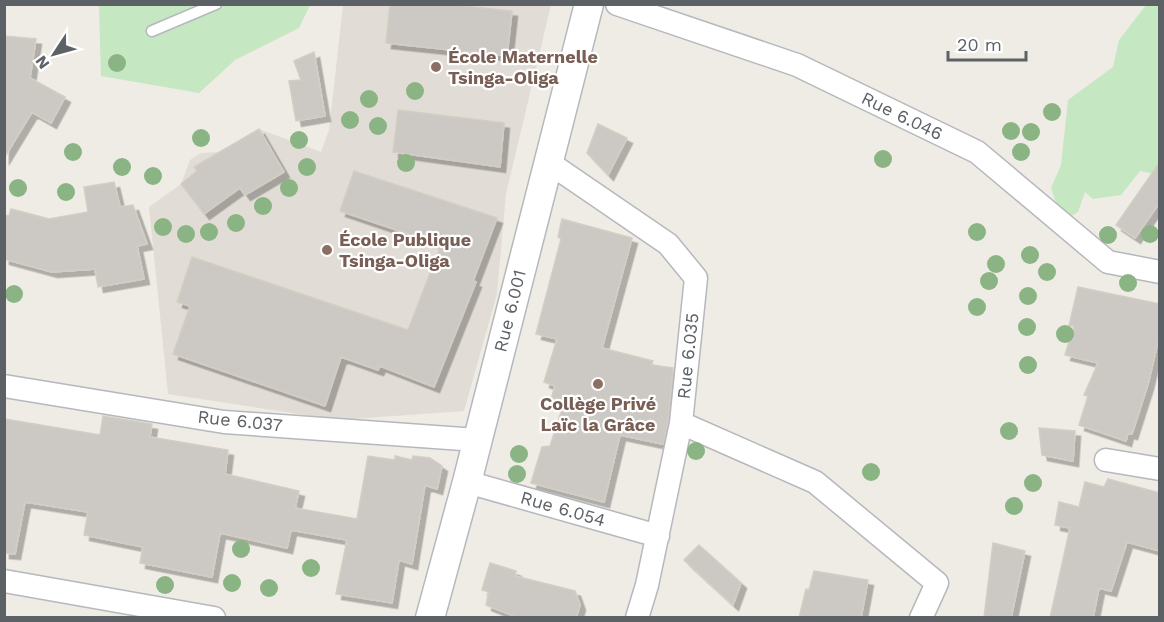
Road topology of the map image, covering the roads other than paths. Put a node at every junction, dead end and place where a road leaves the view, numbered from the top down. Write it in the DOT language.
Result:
graph roads {
  1 [pos="216,4"];
  2 [pos="589,4"];
  3 [pos="617,4"];
  4 [pos="153,31"];
  5 [pos="548,162"];
  6 [pos="1160,272"];
  7 [pos="4,386"];
  8 [pos="681,423"];
  9 [pos="477,440"];
  10 [pos="1106,460"];
  11 [pos="1160,469"];
  12 [pos="467,482"];
  13 [pos="658,536"];
  14 [pos="4,581"];
  15 [pos="214,618"];
  16 [pos="430,618"];
  17 [pos="637,618"];
  18 [pos="921,618"];
  1 -- 4 [label="lane"];
  2 -- 5 [label="street, Rue 6.001"];
  3 -- 6 [label="street, Rue 6.046"];
  5 -- 8 [label="street, Rue 6.035"];
  5 -- 9 [label="street, Rue 6.001"];
  7 -- 9 [label="street, Rue 6.037"];
  8 -- 13 [label="street, Rue 6.035"];
  8 -- 18 [label="street"];
  9 -- 12 [label="street, Rue 6.001"];
  10 -- 11 [label="street"];
  12 -- 13 [label="street, Rue 6.054"];
  12 -- 16 [label="street, Rue 6.001"];
  13 -- 17 [label="street, Rue 6.035"];
  14 -- 15 [label="street"];
}
